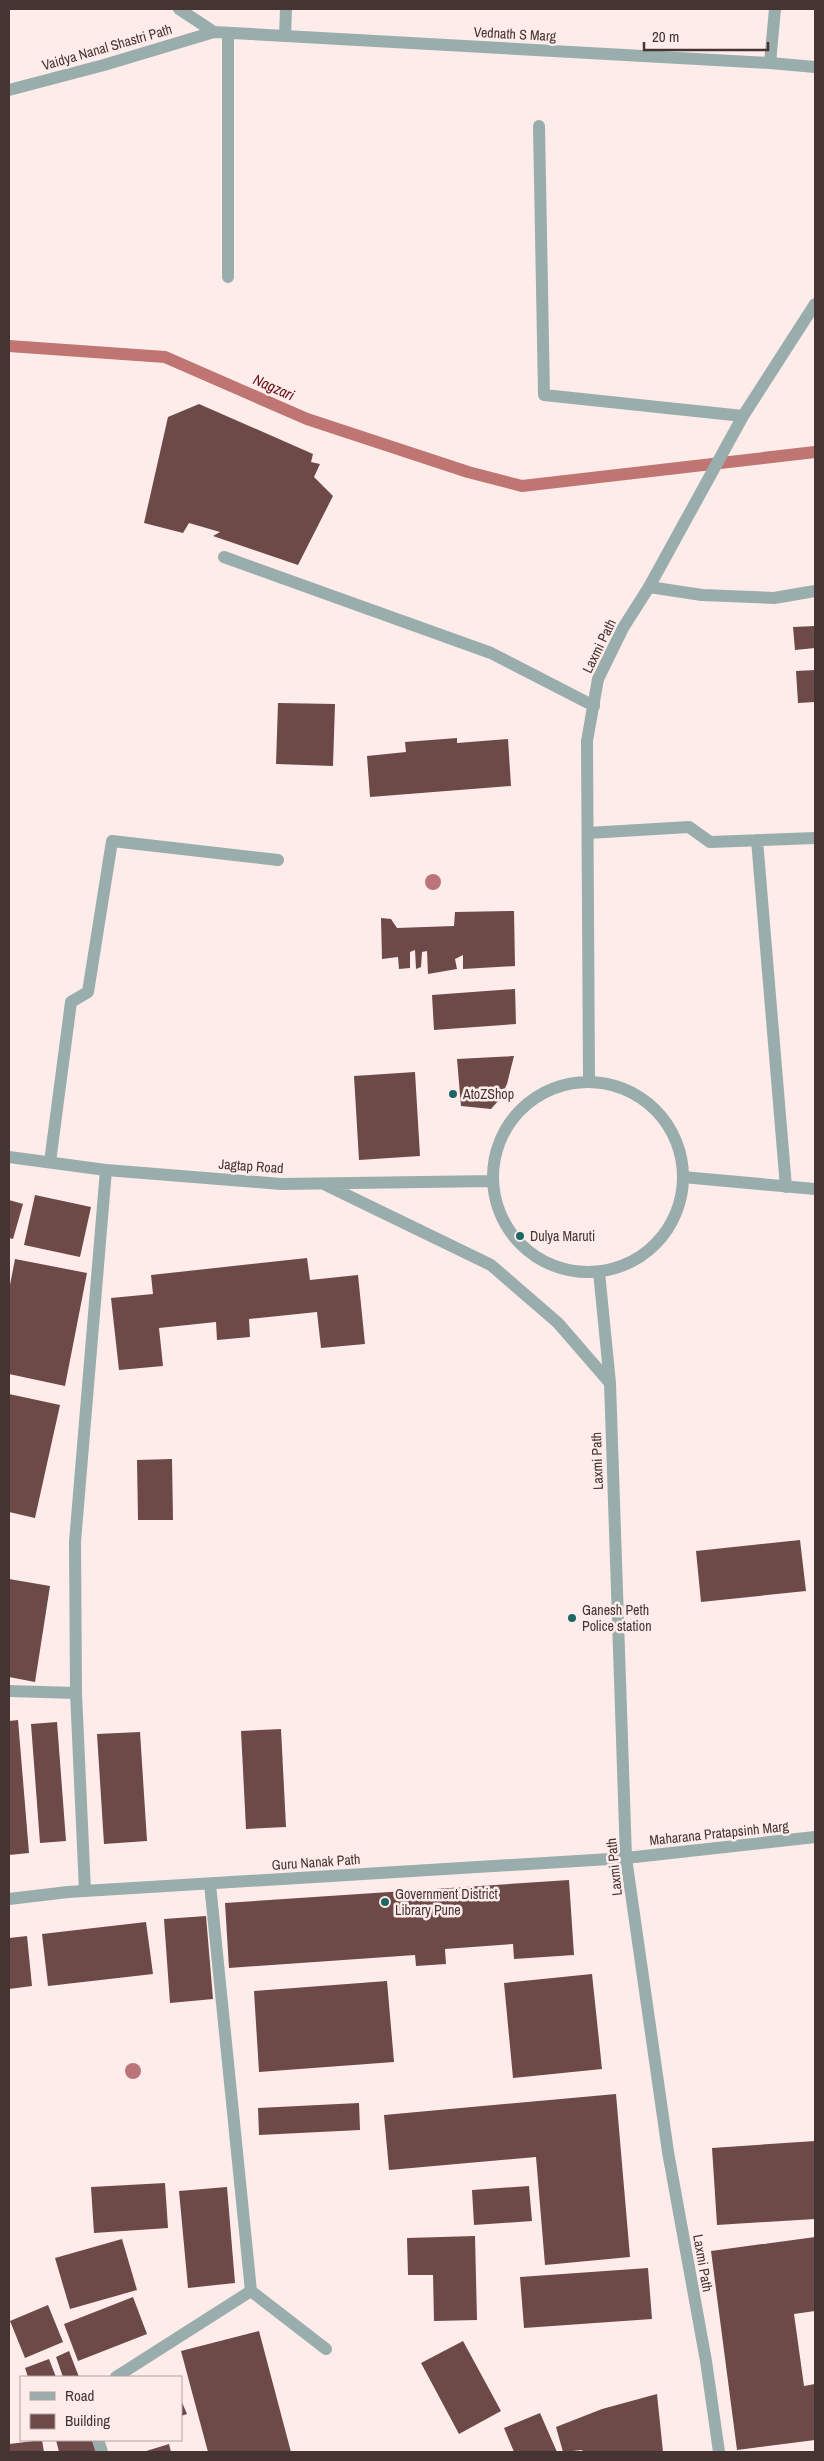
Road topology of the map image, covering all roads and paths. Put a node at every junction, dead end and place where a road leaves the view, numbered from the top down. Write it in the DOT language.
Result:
graph roads {
  1 [pos="179,9"];
  2 [pos="286,9"];
  3 [pos="775,9"];
  4 [pos="214,32"];
  5 [pos="228,33"];
  6 [pos="285,36"];
  7 [pos="770,63"];
  8 [pos="815,67"];
  9 [pos="9,90"];
  10 [pos="540,126"];
  11 [pos="228,277"];
  12 [pos="815,304"];
  13 [pos="743,416"];
  14 [pos="224,557"];
  15 [pos="649,587"];
  16 [pos="815,591"];
  17 [pos="594,706"];
  18 [pos="588,833"];
  19 [pos="815,838"];
  20 [pos="757,840"];
  21 [pos="278,860"];
  22 [pos="589,1081"];
  23 [pos="9,1156"];
  24 [pos="50,1162"];
  25 [pos="106,1170"];
  26 [pos="683,1177"];
  27 [pos="492,1181"];
  28 [pos="324,1184"];
  29 [pos="786,1187"];
  30 [pos="815,1189"];
  31 [pos="599,1272"];
  32 [pos="610,1384"];
  33 [pos="9,1691"];
  34 [pos="76,1693"];
  35 [pos="815,1837"];
  36 [pos="626,1858"];
  37 [pos="210,1884"];
  38 [pos="85,1891"];
  39 [pos="9,1899"];
  40 [pos="251,2291"];
  41 [pos="326,2349"];
  42 [pos="118,2376"];
  43 [pos="719,2452"];
  1 -- 4 [label="street"];
  2 -- 6 [label="street"];
  3 -- 7 [label="street"];
  4 -- 5 [label="street, Vednath S Marg"];
  4 -- 9 [label="street, Vaidya Nanal Shastri Path"];
  5 -- 6 [label="street, Vednath S Marg"];
  5 -- 11 [label="street"];
  6 -- 7 [label="street, Vednath S Marg"];
  7 -- 8 [label="street, Vednath S Marg"];
  10 -- 13 [label="street"];
  12 -- 13 [label="street, Laxmi Path"];
  13 -- 15 [label="street, Laxmi Path"];
  14 -- 17 [label="street"];
  15 -- 16 [label="street"];
  15 -- 17 [label="street, Laxmi Path"];
  17 -- 18 [label="street, Laxmi Path"];
  18 -- 20 [label="street"];
  18 -- 22 [label="street, Laxmi Path"];
  19 -- 20 [label="street"];
  20 -- 29 [label="street"];
  21 -- 24 [label="street"];
  22 -- 26 [label="street"];
  22 -- 27 [label="street"];
  23 -- 24 [label="street, Jagtap Road"];
  24 -- 25 [label="street, Jagtap Road"];
  25 -- 28 [label="street, Jagtap Road"];
  25 -- 34 [label="street"];
  26 -- 29 [label="street"];
  26 -- 31 [label="street"];
  27 -- 28 [label="street, Jagtap Road"];
  27 -- 31 [label="street"];
  28 -- 32 [label="street"];
  29 -- 30 [label="street"];
  31 -- 32 [label="street, Laxmi Path"];
  32 -- 36 [label="street, Laxmi Path"];
  33 -- 34 [label="street"];
  34 -- 38 [label="street"];
  35 -- 36 [label="street, Maharana Pratapsinh Marg"];
  36 -- 37 [label="street, Guru Nanak Path"];
  36 -- 43 [label="street, Laxmi Path"];
  37 -- 38 [label="street, Guru Nanak Path"];
  37 -- 40 [label="street"];
  38 -- 39 [label="street, Guru Nanak Path"];
  40 -- 41 [label="street"];
  40 -- 42 [label="street"];
}
